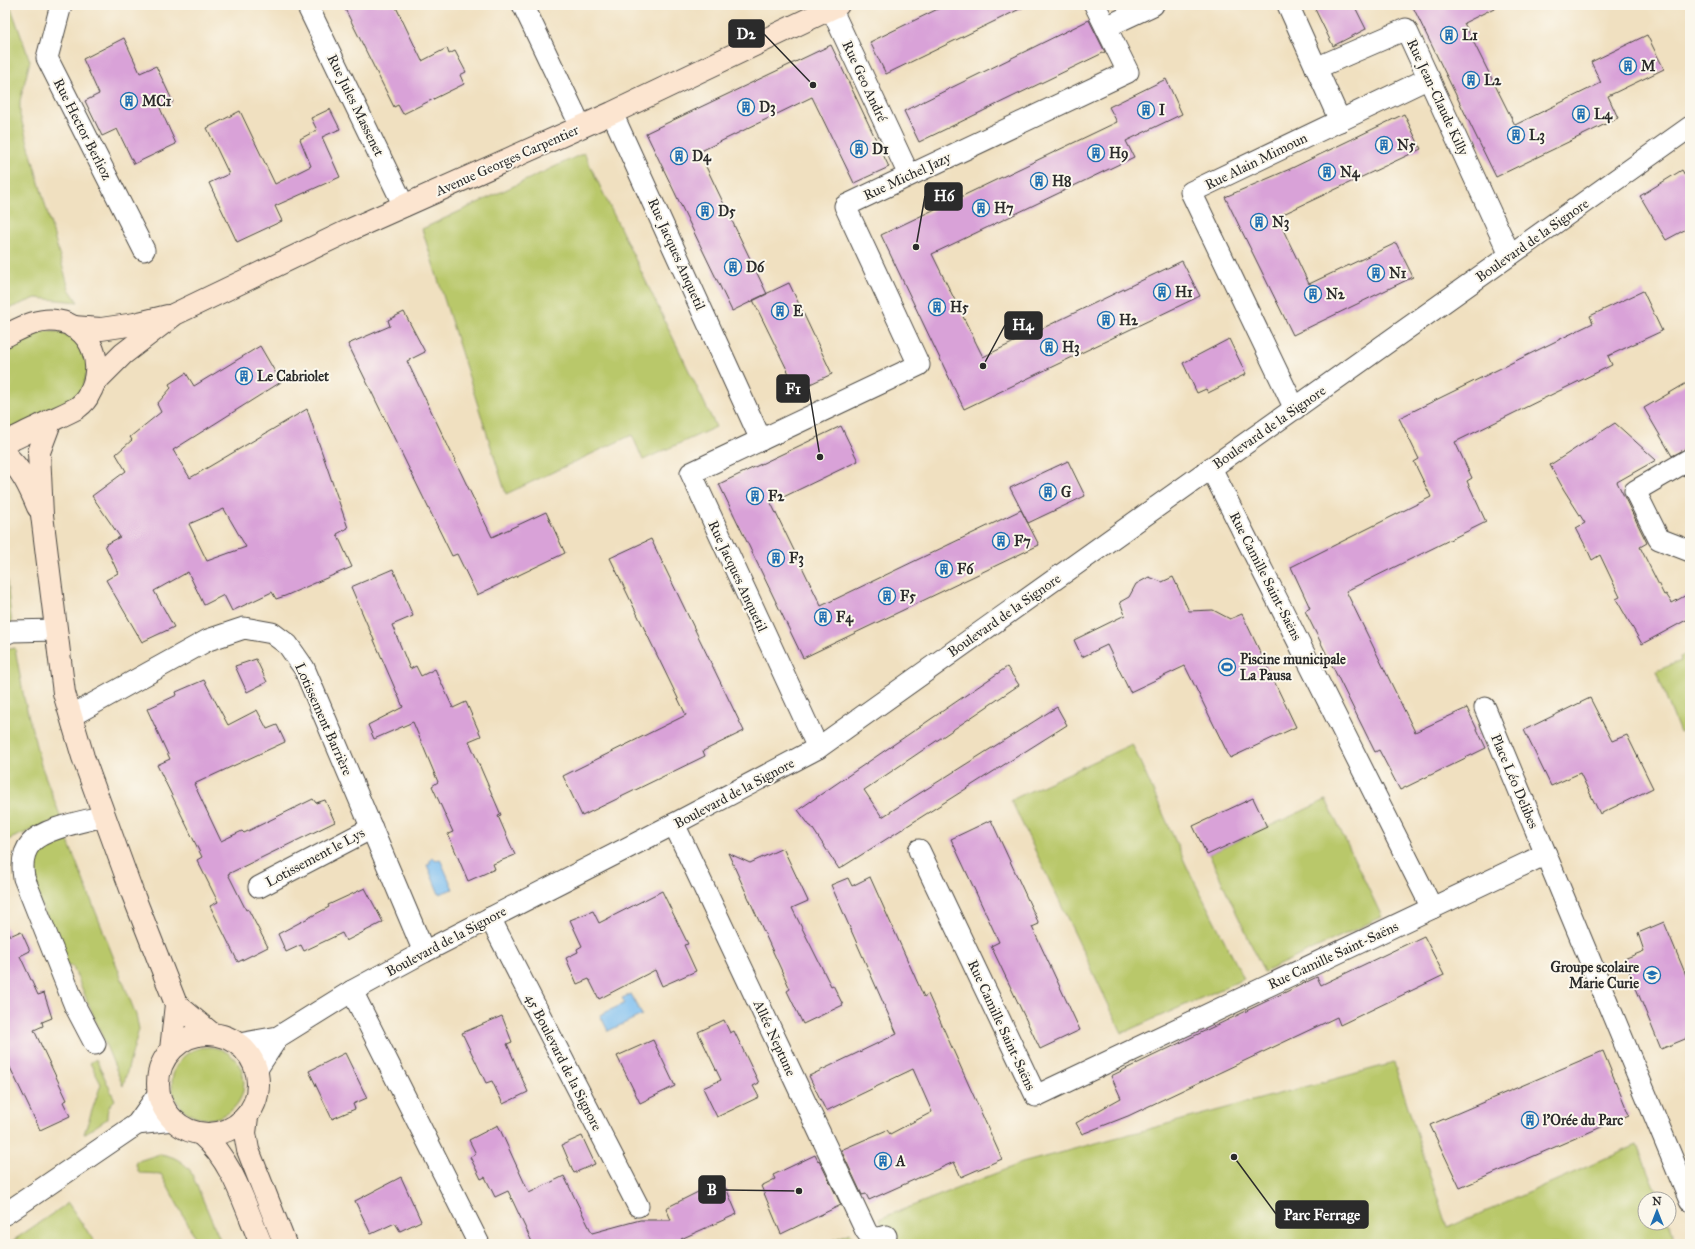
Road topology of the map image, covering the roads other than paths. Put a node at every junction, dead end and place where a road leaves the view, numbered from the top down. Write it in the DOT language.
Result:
graph roads {
  1 [pos="61,5"];
  2 [pos="307,5"];
  3 [pos="523,5"];
  4 [pos="1095,5"];
  5 [pos="1153,5"];
  6 [pos="1288,5"];
  7 [pos="835,7"];
  8 [pos="1106,27"];
  9 [pos="1316,68"];
  10 [pos="1428,78"];
  11 [pos="612,113"];
  12 [pos="1340,121"];
  13 [pos="580,127"];
  14 [pos="1690,128"];
  15 [pos="909,175"];
  16 [pos="404,206"];
  17 [pos="144,250"];
  18 [pos="1510,255"];
  19 [pos="175,314"];
  20 [pos="73,327"];
  21 [pos="5,336"];
  22 [pos="919,365"];
  23 [pos="95,382"];
  24 [pos="1295,409"];
  25 [pos="50,420"];
  26 [pos="761,440"];
  27 [pos="5,442"];
  28 [pos="5,455"];
  29 [pos="1690,459"];
  30 [pos="1211,468"];
  31 [pos="42,515"];
  32 [pos="1690,551"];
  33 [pos="56,630"];
  34 [pos="5,634"];
  35 [pos="1485,708"];
  36 [pos="71,716"];
  37 [pos="818,748"];
  38 [pos="104,816"];
  39 [pos="674,824"];
  40 [pos="372,828"];
  41 [pos="920,850"];
  42 [pos="1546,854"];
  43 [pos="259,887"];
  44 [pos="1432,908"];
  45 [pos="490,918"];
  46 [pos="424,952"];
  47 [pos="352,991"];
  48 [pos="176,1004"];
  49 [pos="212,1034"];
  50 [pos="278,1037"];
  51 [pos="94,1044"];
  52 [pos="239,1044"];
  53 [pos="171,1050"];
  54 [pos="257,1070"];
  55 [pos="159,1093"];
  56 [pos="247,1117"];
  57 [pos="173,1120"];
  58 [pos="137,1124"];
  59 [pos="201,1134"];
  60 [pos="1690,1201"];
  61 [pos="638,1206"];
  62 [pos="5,1214"];
  63 [pos="886,1236"];
  64 [pos="261,1244"];
  65 [pos="285,1244"];
  66 [pos="479,1244"];
  1 -- 17 [label="street, Rue Hector Berlioz"];
  2 -- 16 [label="street, Rue Jules Massenet"];
  3 -- 13 [label="street"];
  4 -- 8 [label="street"];
  5 -- 8 [label="street"];
  6 -- 9 [label="street"];
  7 -- 11 [label="street, Avenue Georges Carpentier"];
  7 -- 15 [label="street, Rue Geo André"];
  8 -- 15 [label="street, Rue Michel Jazy"];
  9 -- 10 [label="street, Rue Jean-Claude Killy"];
  9 -- 12 [label="street"];
  10 -- 12 [label="street, Rue Alain Mimoun"];
  10 -- 18 [label="street, Rue Jean-Claude Killy"];
  11 -- 13 [label="street, Avenue Georges Carpentier"];
  11 -- 26 [label="street, Rue Jacques Anquetil"];
  12 -- 24 [label="street, Rue Alain Mimoun"];
  13 -- 16 [label="street, Avenue Georges Carpentier"];
  14 -- 18 [label="street, Boulevard de la Signore"];
  15 -- 22 [label="street, Rue Michel Jazy"];
  16 -- 19 [label="street, Avenue Georges Carpentier"];
  18 -- 24 [label="street, Boulevard de la Signore"];
  19 -- 20 [label="street, Avenue Georges Carpentier"];
  19 -- 23 [label="street, Avenue Georges Carpentier"];
  20 -- 21 [label="street"];
  20 -- 23 [label="street"];
  22 -- 26 [label="street, Rue Jacques Anquetil"];
  23 -- 25 [label="street"];
  24 -- 30 [label="street, Boulevard de la Signore"];
  25 -- 27 [label="street"];
  25 -- 31 [label="street"];
  26 -- 37 [label="street, Rue Jacques Anquetil"];
  28 -- 31 [label="street"];
  29 -- 32 [label="street"];
  30 -- 37 [label="street, Boulevard de la Signore"];
  30 -- 44 [label="street, Rue Camille Saint-Saëns"];
  31 -- 33 [label="street"];
  33 -- 34 [label="street"];
  33 -- 36 [label="street"];
  35 -- 42 [label="street, Place Léo Delibes"];
  36 -- 38 [label="street"];
  36 -- 40 [label="street, Lotissement Barrière"];
  37 -- 39 [label="street, Boulevard de la Signore"];
  38 -- 48 [label="street"];
  38 -- 51 [label="street"];
  39 -- 45 [label="street, Boulevard de la Signore"];
  39 -- 63 [label="street, Allée Neptune"];
  40 -- 43 [label="street, Lotissement le Lys"];
  40 -- 46 [label="street, Lotissement Barrière"];
  41 -- 44 [label="street, Rue Camille Saint-Saëns"];
  42 -- 44 [label="street"];
  42 -- 60 [label="street, Place Léo Delibes"];
  45 -- 46 [label="street, Boulevard de la Signore"];
  45 -- 61 [label="street, 45 Boulevard de la Signore"];
  46 -- 47 [label="street, Boulevard de la Signore"];
  47 -- 50 [label="street, Boulevard de la Signore"];
  47 -- 66 [label="street"];
  48 -- 49 [label="street"];
  48 -- 53 [label="street"];
  49 -- 52 [label="street"];
  49 -- 53 [label="street"];
  50 -- 52 [label="street, Boulevard de la Signore"];
  50 -- 54 [label="street, Boulevard de la Signore"];
  52 -- 54 [label="street"];
  53 -- 55 [label="street"];
  54 -- 56 [label="street"];
  55 -- 57 [label="street"];
  55 -- 58 [label="street"];
  56 -- 59 [label="street"];
  56 -- 65 [label="street"];
  57 -- 58 [label="street"];
  57 -- 59 [label="street"];
  58 -- 62 [label="street"];
  59 -- 64 [label="street"];
}
